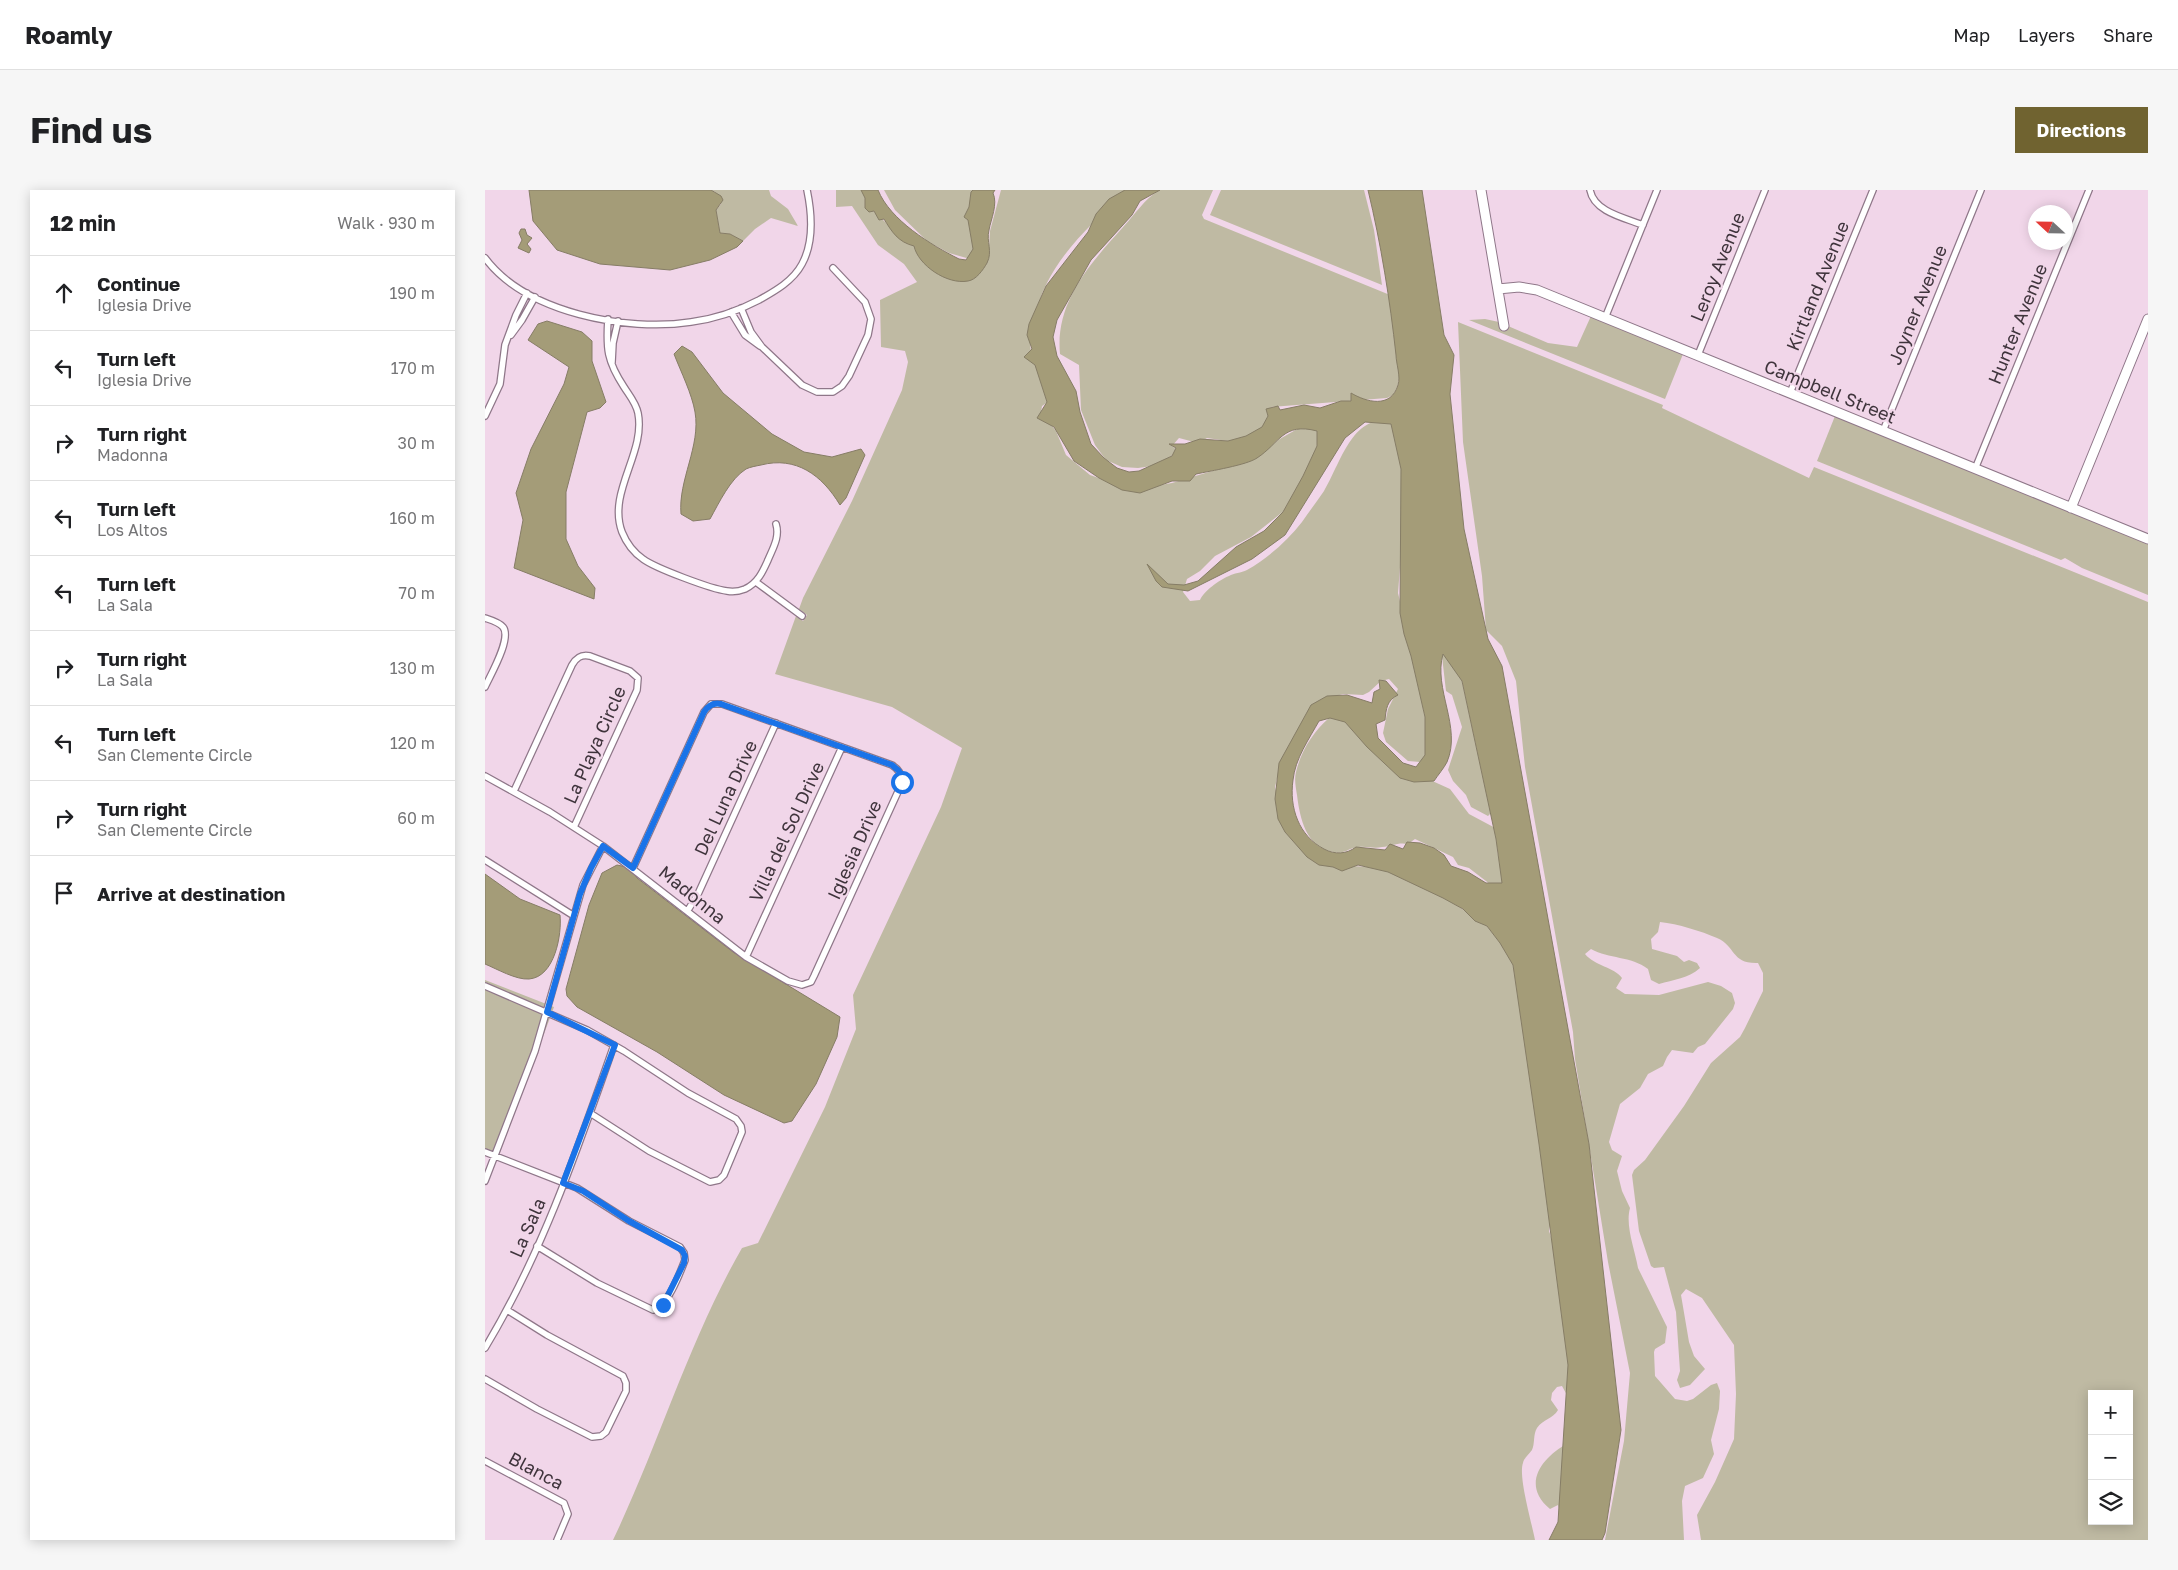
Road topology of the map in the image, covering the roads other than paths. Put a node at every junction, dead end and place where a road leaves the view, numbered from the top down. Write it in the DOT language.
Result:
graph roads {
  1 [pos="807,190"];
  2 [pos="1481,190"];
  3 [pos="1590,190"];
  4 [pos="1657,190"];
  5 [pos="1765,190"];
  6 [pos="1873,190"];
  7 [pos="1981,190"];
  8 [pos="2089,190"];
  9 [pos="1643,225"];
  10 [pos="485,258"];
  11 [pos="833,268"];
  12 [pos="1498,289"];
  13 [pos="527,293"];
  14 [pos="535,298"];
  15 [pos="741,308"];
  16 [pos="731,312"];
  17 [pos="1605,318"];
  18 [pos="608,319"];
  19 [pos="2148,319"];
  20 [pos="618,321"];
  21 [pos="1504,326"];
  22 [pos="507,340"];
  23 [pos="762,347"];
  24 [pos="1698,356"];
  25 [pos="615,371"];
  26 [pos="1790,393"];
  27 [pos="485,416"];
  28 [pos="1883,431"];
  29 [pos="1975,469"];
  30 [pos="2071,508"];
  31 [pos="776,524"];
  32 [pos="2148,539"];
  33 [pos="756,582"];
  34 [pos="802,616"];
  35 [pos="485,618"];
  36 [pos="485,687"];
  37 [pos="776,723"];
  38 [pos="842,747"];
  39 [pos="485,776"];
  40 [pos="514,792"];
  41 [pos="574,827"];
  42 [pos="603,846"];
  43 [pos="485,860"];
  44 [pos="633,868"];
  45 [pos="688,910"];
  46 [pos="574,916"];
  47 [pos="746,957"];
  48 [pos="805,985"];
  49 [pos="485,986"];
  50 [pos="547,1012"];
  51 [pos="615,1045"];
  52 [pos="591,1113"];
  53 [pos="485,1152"];
  54 [pos="495,1156"];
  55 [pos="485,1181"];
  56 [pos="563,1183"];
  57 [pos="537,1246"];
  58 [pos="507,1310"];
  59 [pos="485,1348"];
  60 [pos="485,1379"];
  61 [pos="485,1461"];
  62 [pos="557,1540"];
  1 -- 15 [label="street"];
  2 -- 12 [label="street"];
  3 -- 9 [label="street"];
  4 -- 9 [label="street"];
  5 -- 24 [label="street, Leroy Avenue"];
  6 -- 26 [label="street, Kirtland Avenue"];
  7 -- 28 [label="street, Joyner Avenue"];
  8 -- 29 [label="street, Hunter Avenue"];
  9 -- 17 [label="street"];
  10 -- 13 [label="street"];
  11 -- 23 [label="street"];
  12 -- 17 [label="street, Campbell Street"];
  12 -- 21 [label="street"];
  13 -- 14 [label="street"];
  13 -- 22 [label="street"];
  14 -- 18 [label="street"];
  14 -- 22 [label="street"];
  15 -- 16 [label="street"];
  15 -- 23 [label="street"];
  16 -- 20 [label="street"];
  16 -- 23 [label="street"];
  17 -- 24 [label="street, Campbell Street"];
  18 -- 20 [label="street"];
  18 -- 25 [label="street"];
  19 -- 30 [label="street"];
  20 -- 25 [label="street"];
  22 -- 27 [label="street"];
  24 -- 26 [label="street, Campbell Street"];
  25 -- 33 [label="street"];
  26 -- 28 [label="street, Campbell Street"];
  28 -- 29 [label="street, Campbell Street"];
  29 -- 30 [label="street, Campbell Street"];
  30 -- 32 [label="street, Campbell Street"];
  31 -- 33 [label="street"];
  33 -- 34 [label="street"];
  35 -- 36 [label="street"];
  37 -- 38 [label="street, Iglesia Drive"];
  37 -- 44 [label="street, Iglesia Drive"];
  37 -- 45 [label="street, Del Luna Drive"];
  38 -- 47 [label="street, Villa del Sol Drive"];
  38 -- 48 [label="street, Iglesia Drive"];
  39 -- 40 [label="street, Madonna"];
  40 -- 41 [label="street, Madonna"];
  40 -- 41 [label="street, La Playa Circle"];
  41 -- 42 [label="street, Madonna"];
  42 -- 44 [label="street, Madonna"];
  42 -- 46 [label="street"];
  43 -- 46 [label="street"];
  44 -- 45 [label="street, Madonna"];
  45 -- 47 [label="street, Madonna"];
  46 -- 50 [label="street"];
  47 -- 48 [label="street, Madonna"];
  49 -- 50 [label="street"];
  50 -- 51 [label="street"];
  50 -- 54 [label="street"];
  51 -- 52 [label="street, La Sala"];
  51 -- 52 [label="street"];
  52 -- 56 [label="street, La Sala"];
  53 -- 54 [label="street"];
  54 -- 55 [label="street"];
  54 -- 56 [label="street"];
  56 -- 57 [label="street, La Sala"];
  56 -- 57 [label="street"];
  57 -- 58 [label="street, La Sala"];
  58 -- 59 [label="street, La Sala"];
  58 -- 60 [label="street"];
  61 -- 62 [label="street, Blanca"];
}
